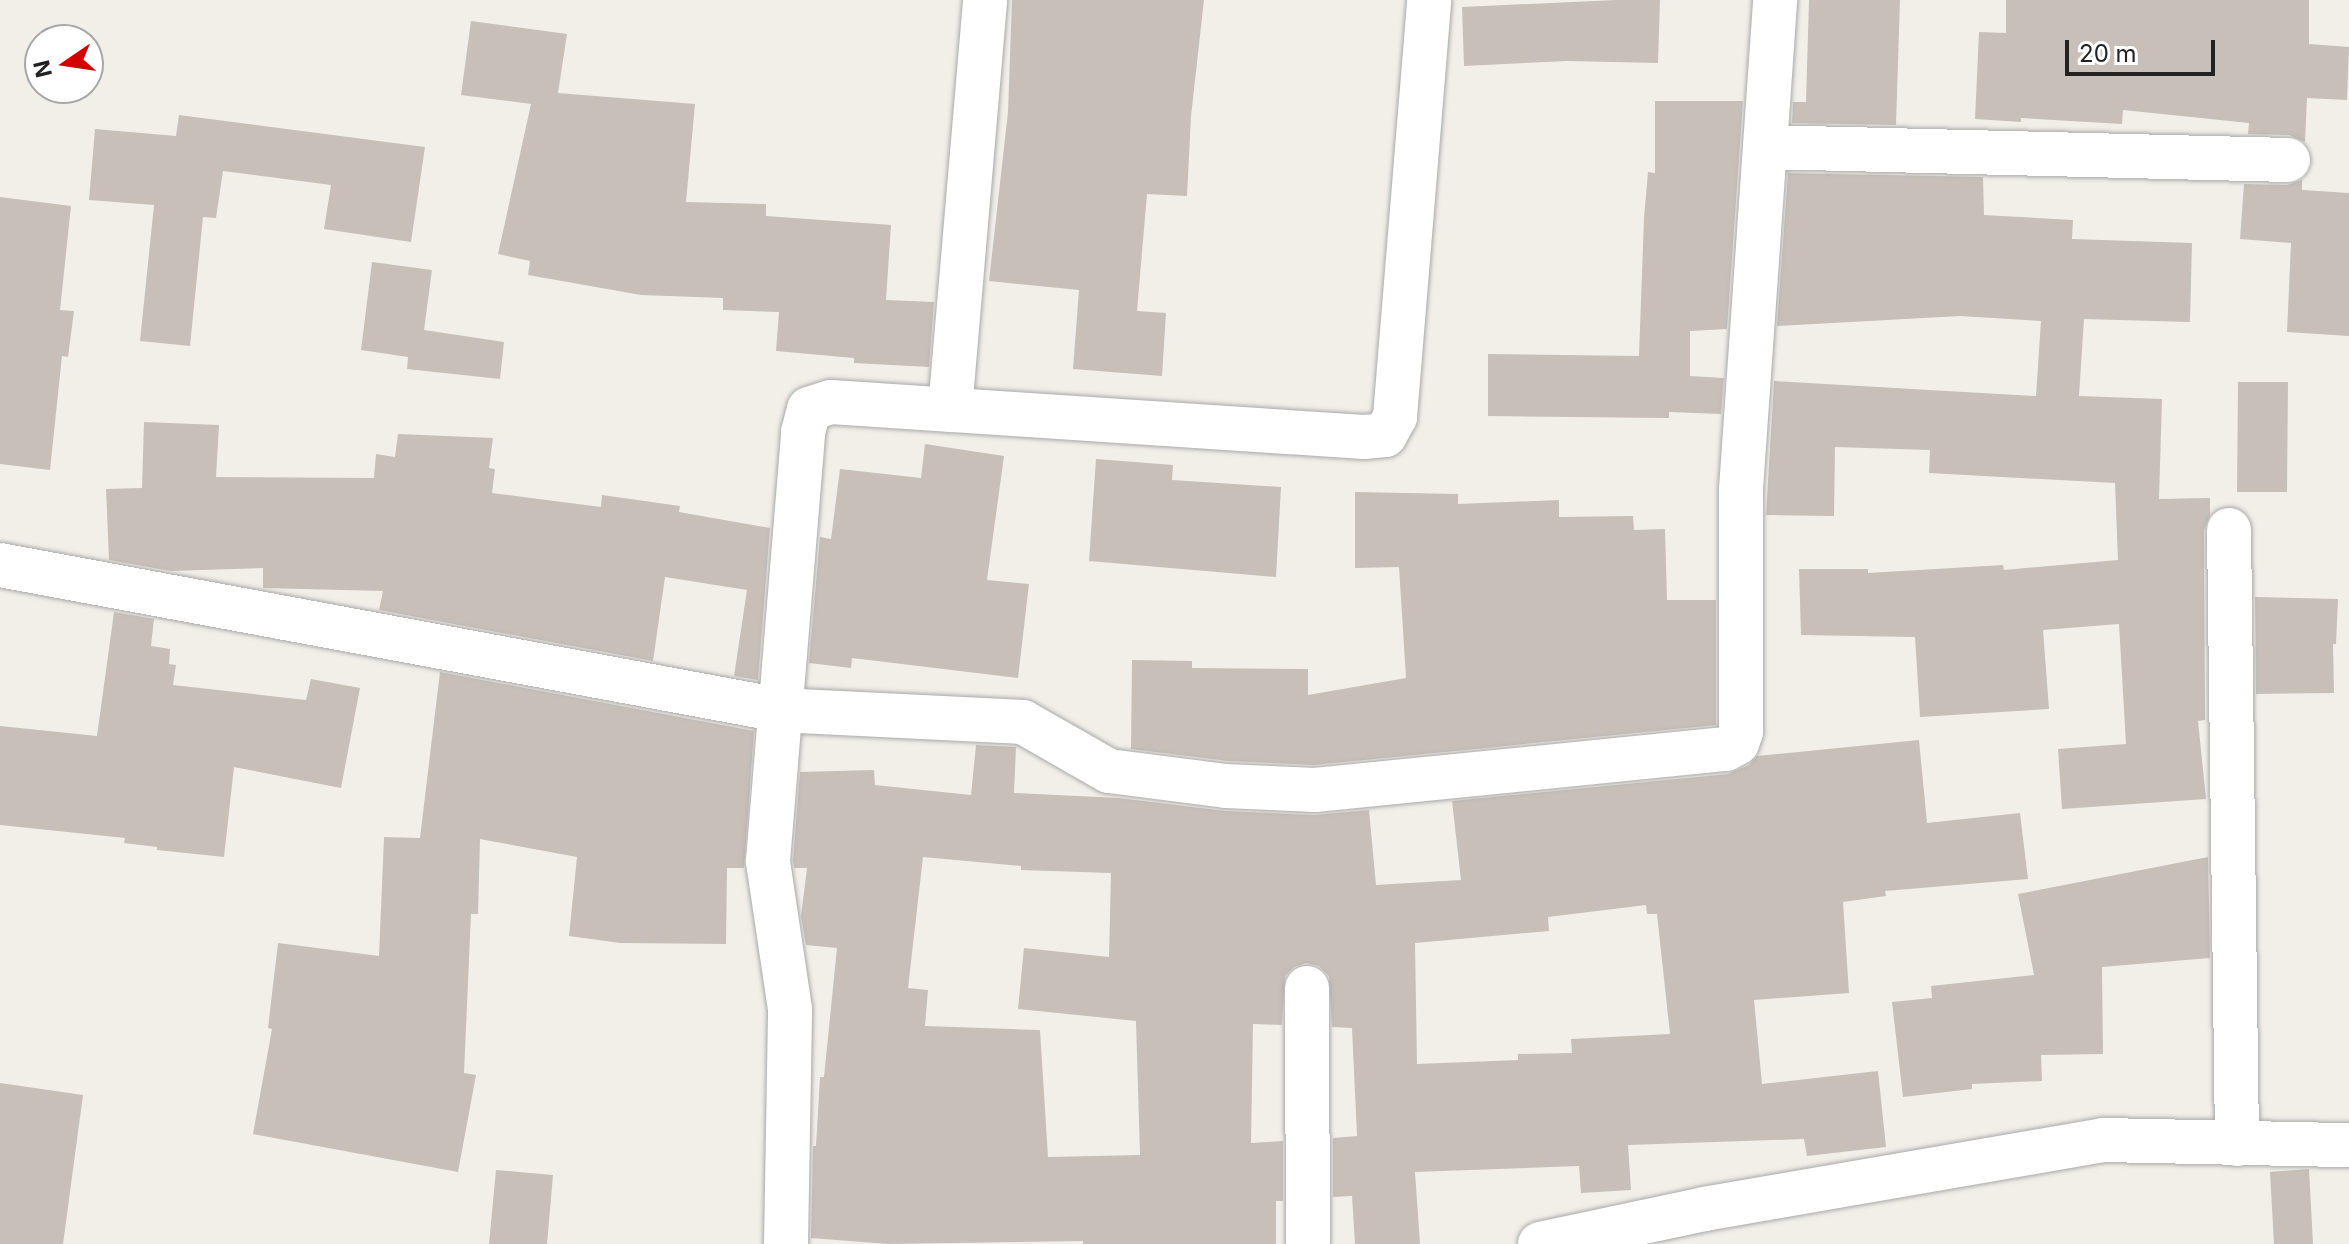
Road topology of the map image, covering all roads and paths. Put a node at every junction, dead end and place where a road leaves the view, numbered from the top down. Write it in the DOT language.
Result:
graph roads {
  1 [pos="985,0"];
  2 [pos="1429,0"];
  3 [pos="1775,0"];
  4 [pos="1765,147"];
  5 [pos="2288,160"];
  6 [pos="950,410"];
  7 [pos="2229,530"];
  8 [pos="0,565"];
  9 [pos="780,710"];
  10 [pos="1307,988"];
  11 [pos="2237,1144"];
  12 [pos="2349,1145"];
  13 [pos="786,1244"];
  14 [pos="1308,1244"];
  15 [pos="1540,1244"];
  1 -- 6 [label="street"];
  2 -- 6 [label="street"];
  3 -- 4 [label="street"];
  4 -- 5 [label="street"];
  4 -- 9 [label="street"];
  6 -- 9 [label="street"];
  7 -- 11 [label="street"];
  8 -- 9 [label="street"];
  9 -- 13 [label="street"];
  10 -- 14 [label="street"];
  11 -- 12 [label="street"];
  11 -- 15 [label="street"];
}
